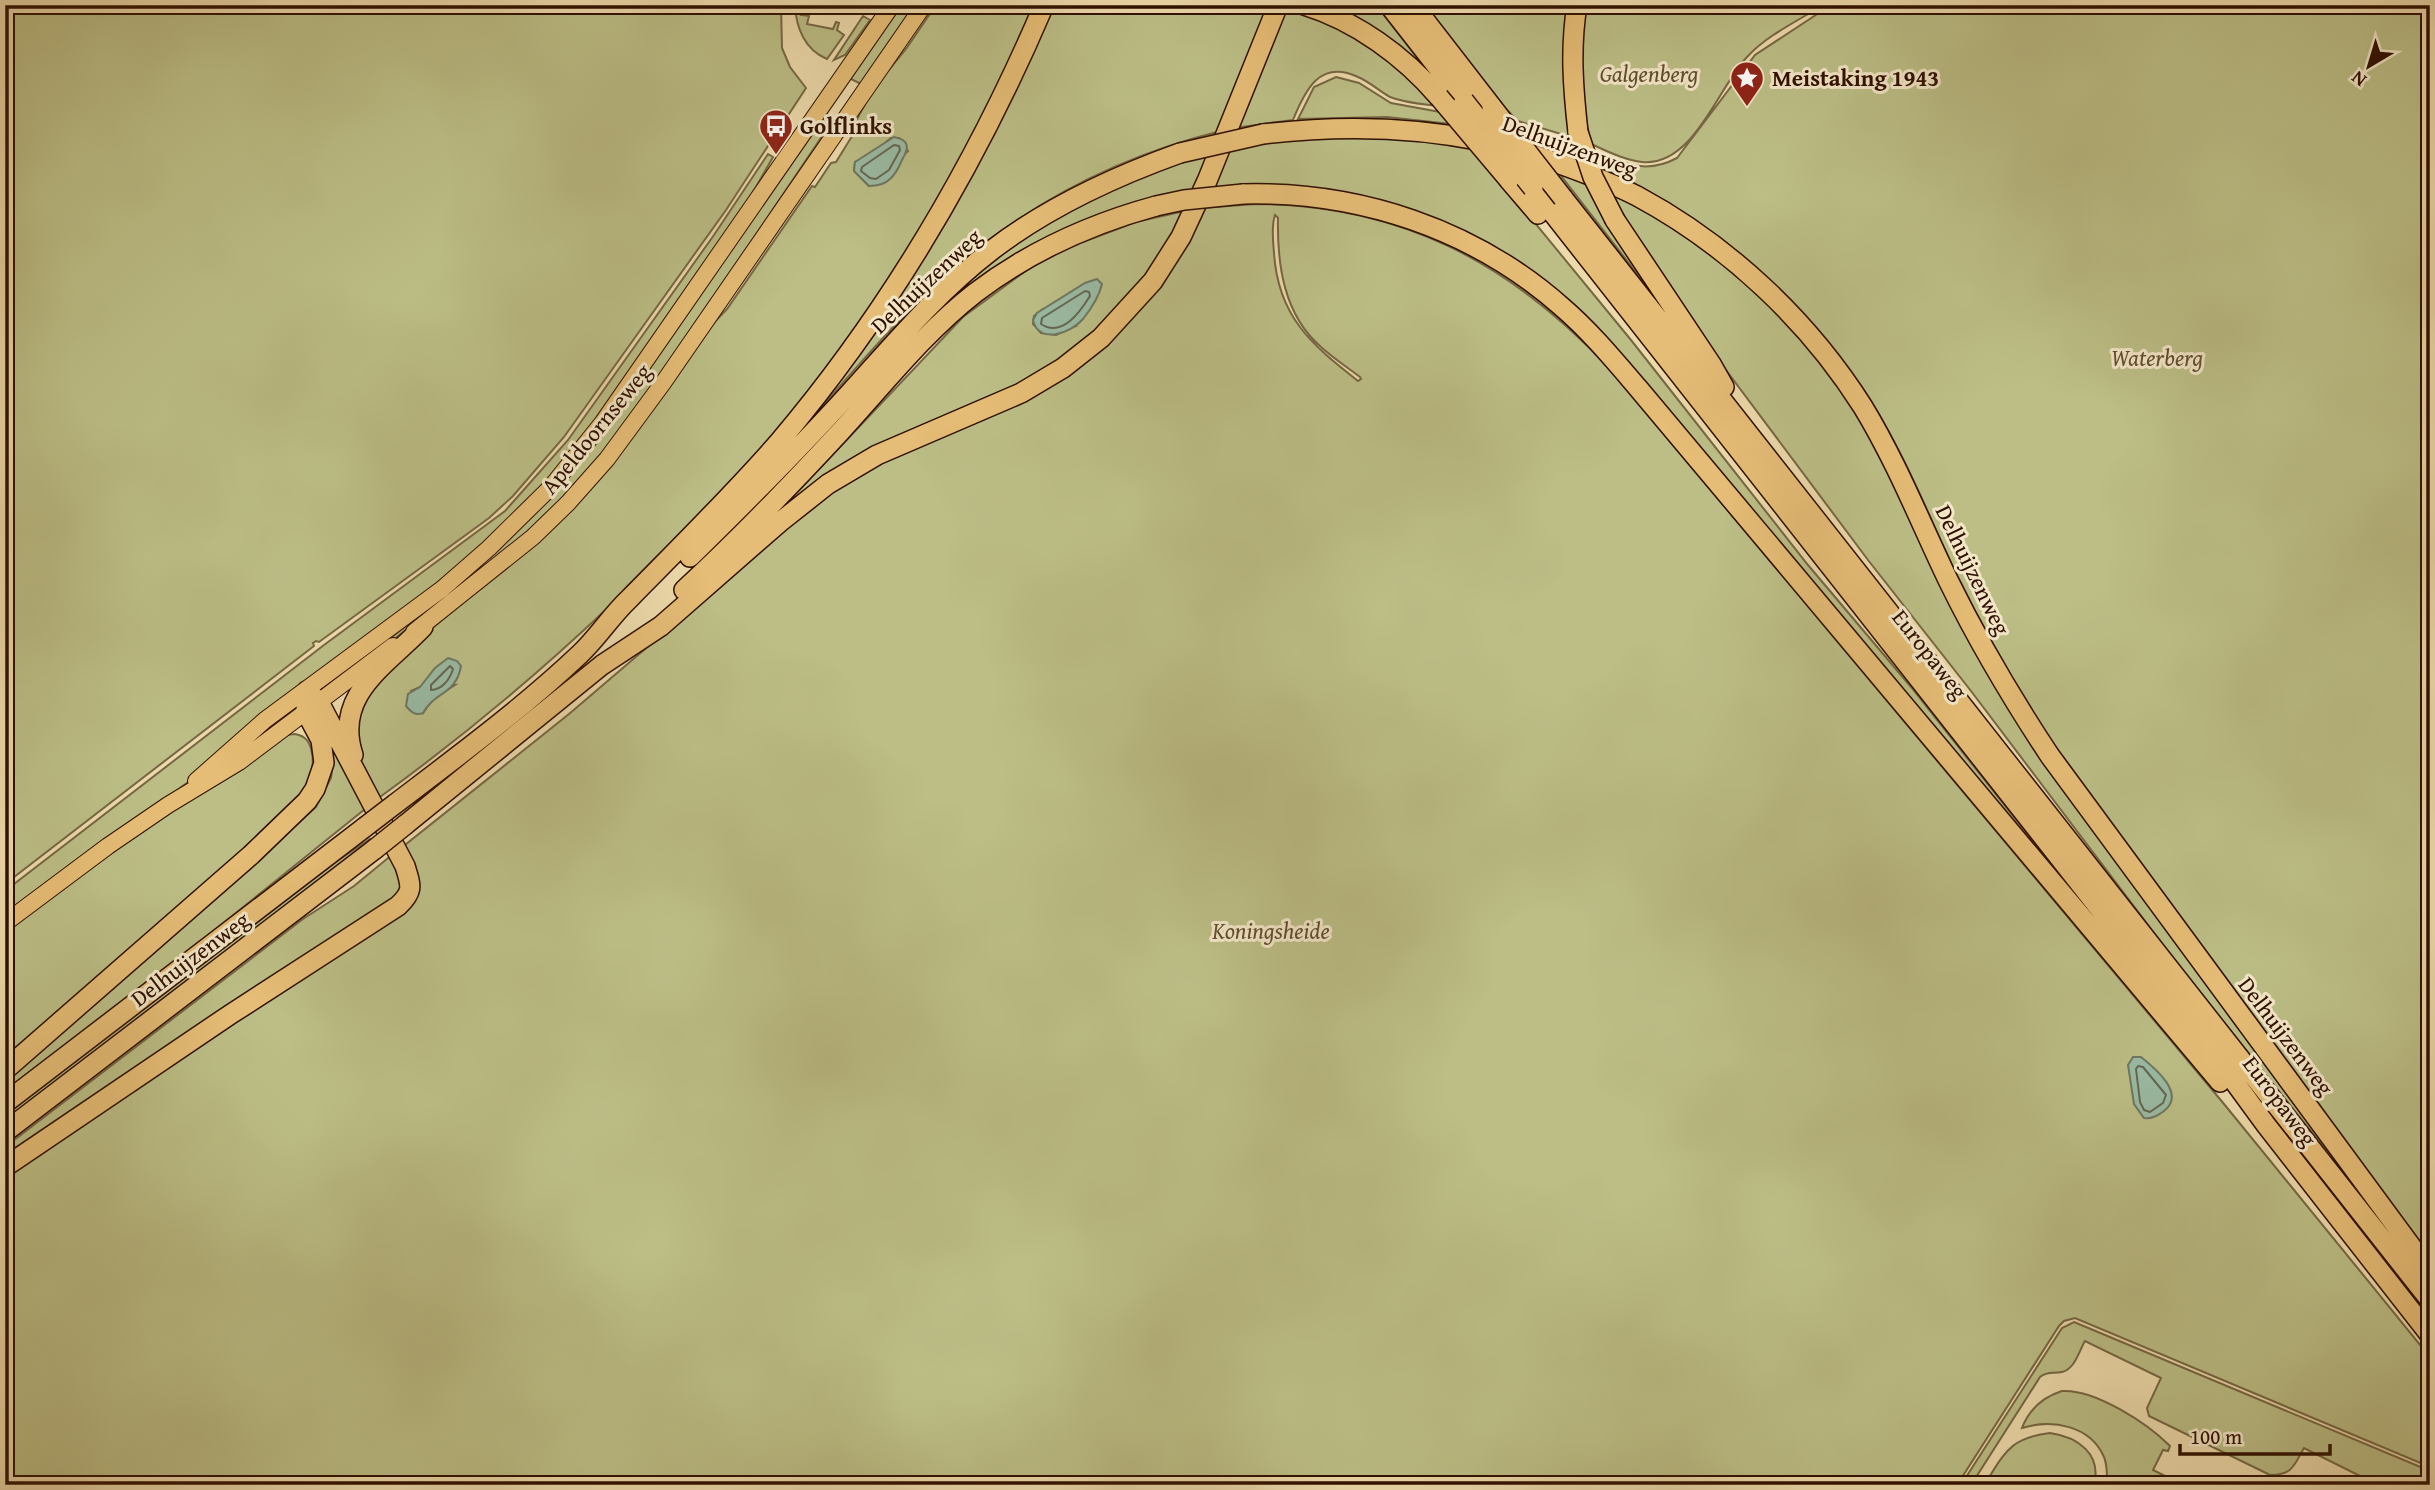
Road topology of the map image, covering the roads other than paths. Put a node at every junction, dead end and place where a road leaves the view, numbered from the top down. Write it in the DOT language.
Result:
graph roads {
  1 [pos="892,5"];
  2 [pos="924,5"];
  3 [pos="1278,5"];
  4 [pos="1304,5"];
  5 [pos="1389,5"];
  6 [pos="1413,5"];
  7 [pos="1577,5"];
  8 [pos="1044,7"];
  9 [pos="838,83"];
  10 [pos="859,99"];
  11 [pos="1615,293"];
  12 [pos="1749,434"];
  13 [pos="422,627"];
  14 [pos="582,653"];
  15 [pos="602,665"];
  16 [pos="311,702"];
  17 [pos="359,776"];
  18 [pos="5,923"];
  19 [pos="5,1070"];
  20 [pos="5,1103"];
  21 [pos="2266,1125"];
  22 [pos="5,1132"];
  23 [pos="5,1167"];
  24 [pos="2430,1272"];
  25 [pos="2430,1300"];
  26 [pos="2430,1335"];
  1 -- 9 [label="main road, Apeldoornseweg"];
  2 -- 10 [label="main road, Apeldoornseweg"];
  3 -- 15 [label="highway"];
  4 -- 11 [label="highway, bridge"];
  5 -- 11 [label="highway, Europaweg, bridge"];
  6 -- 12 [label="highway, Europaweg, bridge"];
  7 -- 12 [label="highway, bridge"];
  8 -- 14 [label="highway"];
  9 -- 10 [label="main road"];
  9 -- 16 [label="main road, Apeldoornseweg"];
  10 -- 13 [label="main road, Apeldoornseweg"];
  11 -- 21 [label="highway, Europaweg"];
  12 -- 25 [label="highway, Europaweg"];
  13 -- 16 [label="main road, Apeldoornseweg"];
  13 -- 17 [label="highway"];
  14 -- 20 [label="highway, Delhuijzenweg, bridge"];
  14 -- 24 [label="highway, Delhuijzenweg, bridge"];
  15 -- 21 [label="highway, Delhuijzenweg, bridge"];
  15 -- 22 [label="highway, Delhuijzenweg, bridge"];
  16 -- 17 [label="highway"];
  16 -- 18 [label="main road, Apeldoornseweg"];
  16 -- 19 [label="highway"];
  17 -- 23 [label="highway"];
  21 -- 26 [label="highway, Europaweg"];
}
